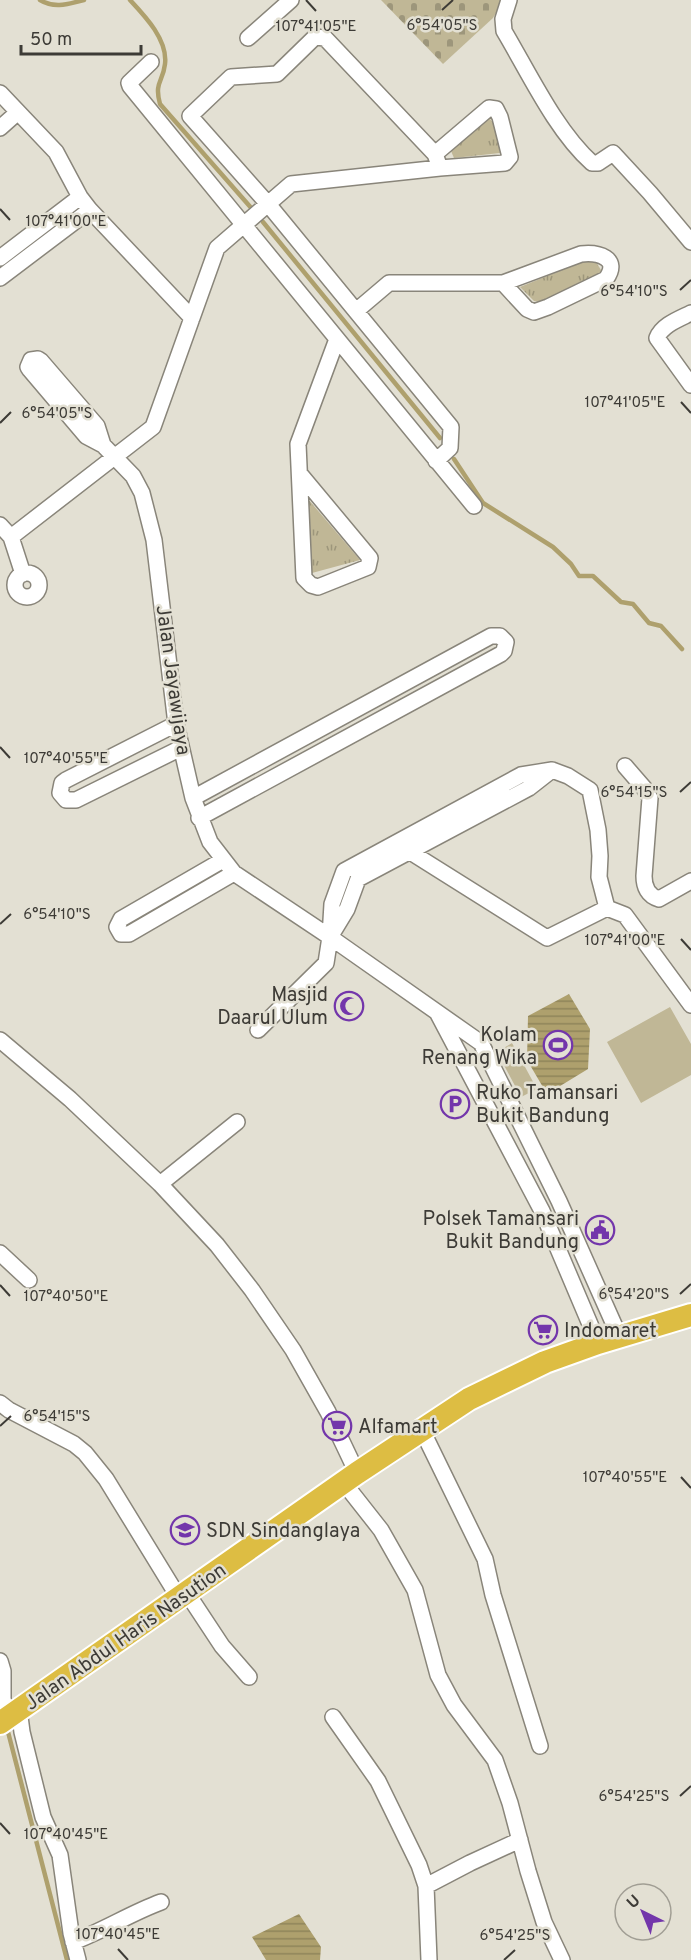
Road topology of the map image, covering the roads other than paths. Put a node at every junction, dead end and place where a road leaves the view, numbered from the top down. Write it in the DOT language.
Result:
graph roads {
  1 [pos="291,0"];
  2 [pos="509,0"];
  3 [pos="248,38"];
  4 [pos="150,62"];
  5 [pos="2,99"];
  6 [pos="18,112"];
  7 [pos="0,128"];
  8 [pos="437,161"];
  9 [pos="80,197"];
  10 [pos="268,204"];
  11 [pos="90,210"];
  12 [pos="243,226"];
  13 [pos="691,242"];
  14 [pos="0,258"];
  15 [pos="0,278"];
  16 [pos="503,283"];
  17 [pos="356,311"];
  18 [pos="691,313"];
  19 [pos="192,318"];
  20 [pos="337,339"];
  21 [pos="691,385"];
  22 [pos="103,445"];
  23 [pos="115,457"];
  24 [pos="436,461"];
  25 [pos="300,474"];
  26 [pos="474,506"];
  27 [pos="5,531"];
  28 [pos="23,574"];
  29 [pos="345,716"];
  30 [pos="176,724"];
  31 [pos="355,734"];
  32 [pos="181,748"];
  33 [pos="625,766"];
  34 [pos="552,770"];
  35 [pos="193,798"];
  36 [pos="199,818"];
  37 [pos="396,843"];
  38 [pos="410,852"];
  39 [pos="223,860"];
  40 [pos="234,873"];
  41 [pos="691,881"];
  42 [pos="607,908"];
  43 [pos="330,937"];
  44 [pos="691,1005"];
  45 [pos="436,1011"];
  46 [pos="258,1030"];
  47 [pos="0,1040"];
  48 [pos="237,1122"];
  49 [pos="160,1184"];
  50 [pos="0,1253"];
  51 [pos="29,1280"];
  52 [pos="691,1315"];
  53 [pos="620,1338"];
  54 [pos="598,1343"];
  55 [pos="0,1403"];
  56 [pos="422,1430"];
  57 [pos="351,1478"];
  58 [pos="183,1596"];
  59 [pos="0,1661"];
  60 [pos="249,1677"];
  61 [pos="10,1716"];
  62 [pos="333,1717"];
  63 [pos="540,1746"];
  64 [pos="520,1840"];
  65 [pos="426,1886"];
  66 [pos="161,1902"];
  67 [pos="73,1942"];
  68 [pos="78,1960"];
  69 [pos="429,1960"];
  70 [pos="562,1960"];
  1 -- 3 [label="street"];
  2 -- 13 [label="street"];
  4 -- 12 [label="street"];
  5 -- 6 [label="street"];
  6 -- 7 [label="street"];
  6 -- 9 [label="street"];
  8 -- 8 [label="street"];
  8 -- 10 [label="street"];
  8 -- 10 [label="street"];
  9 -- 11 [label="street"];
  9 -- 14 [label="street"];
  10 -- 12 [label="street"];
  10 -- 17 [label="street"];
  11 -- 15 [label="street"];
  11 -- 19 [label="street"];
  12 -- 19 [label="street"];
  12 -- 20 [label="street"];
  16 -- 16 [label="street"];
  16 -- 17 [label="street"];
  17 -- 24 [label="street"];
  18 -- 21 [label="street"];
  19 -- 23 [label="street"];
  20 -- 24 [label="street"];
  20 -- 25 [label="street"];
  22 -- 22 [label="street"];
  22 -- 23 [label="street, Jalan Jayawijaya"];
  23 -- 27 [label="street"];
  23 -- 30 [label="street, Jalan Jayawijaya"];
  24 -- 26 [label="street"];
  25 -- 25 [label="street"];
  27 -- 28 [label="street"];
  29 -- 31 [label="street"];
  29 -- 31 [label="street"];
  29 -- 35 [label="street"];
  30 -- 32 [label="street, Jalan Jayawijaya"];
  30 -- 32 [label="street"];
  31 -- 36 [label="street"];
  32 -- 35 [label="street, Jalan Jayawijaya"];
  33 -- 41 [label="street"];
  34 -- 37 [label="street"];
  34 -- 38 [label="street"];
  34 -- 42 [label="street"];
  35 -- 36 [label="street, Jalan Jayawijaya"];
  36 -- 39 [label="street, Jalan Jayawijaya"];
  37 -- 38 [label="street"];
  37 -- 43 [label="street"];
  38 -- 42 [label="street"];
  38 -- 43 [label="street"];
  39 -- 40 [label="street, Jalan Jayawijaya"];
  39 -- 40 [label="street"];
  40 -- 43 [label="street, Jalan Jayawijaya"];
  42 -- 44 [label="street"];
  43 -- 45 [label="street, Jalan Jayawijaya"];
  43 -- 46 [label="street"];
  45 -- 53 [label="street, Jalan Jayawijaya"];
  45 -- 54 [label="street, Jalan Jayawijaya"];
  47 -- 49 [label="street"];
  48 -- 49 [label="street"];
  49 -- 57 [label="street"];
  50 -- 51 [label="street"];
  52 -- 53 [label="highway, Jalan Abdul Haris Nasution"];
  53 -- 54 [label="highway, Jalan Abdul Haris Nasution"];
  54 -- 56 [label="highway, Jalan Abdul Haris Nasution"];
  55 -- 58 [label="street"];
  56 -- 57 [label="highway, Jalan Abdul Haris Nasution"];
  56 -- 63 [label="street"];
  57 -- 58 [label="highway, Jalan Abdul Haris Nasution"];
  57 -- 64 [label="street"];
  58 -- 60 [label="street"];
  58 -- 61 [label="highway, Jalan Abdul Haris Nasution"];
  59 -- 61 [label="street"];
  61 -- 67 [label="street"];
  62 -- 65 [label="street"];
  64 -- 65 [label="street"];
  64 -- 70 [label="street"];
  65 -- 69 [label="street"];
  66 -- 67 [label="street"];
  67 -- 68 [label="street"];
}
